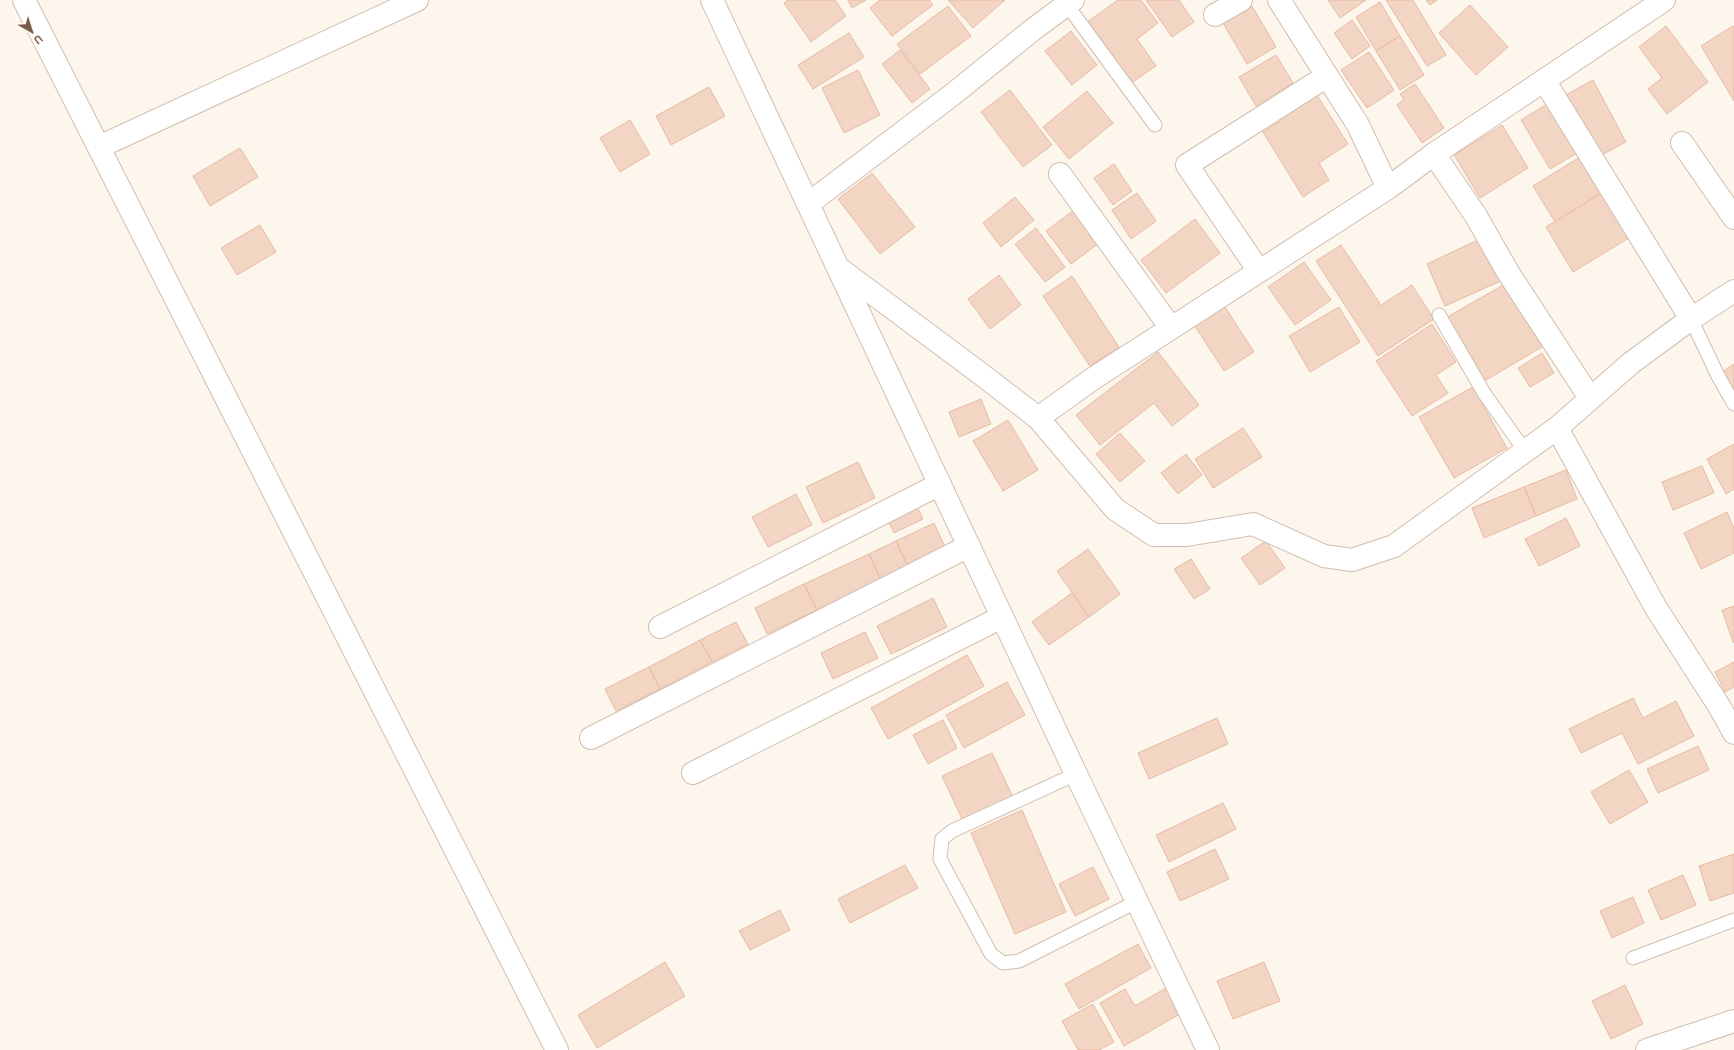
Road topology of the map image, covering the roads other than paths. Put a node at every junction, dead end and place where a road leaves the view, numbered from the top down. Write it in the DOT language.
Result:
graph roads {
  1 [pos="24,0"];
  2 [pos="417,0"];
  3 [pos="712,0"];
  4 [pos="1241,0"];
  5 [pos="1279,0"];
  6 [pos="1664,0"];
  7 [pos="1070,2"];
  8 [pos="1215,16"];
  9 [pos="1327,76"];
  10 [pos="1544,80"];
  11 [pos="1155,125"];
  12 [pos="1682,143"];
  13 [pos="99,148"];
  14 [pos="1434,154"];
  15 [pos="1060,174"];
  16 [pos="1388,188"];
  17 [pos="808,204"];
  18 [pos="1734,218"];
  19 [pos="838,267"];
  20 [pos="1259,271"];
  21 [pos="1734,291"];
  22 [pos="1439,315"];
  23 [pos="1691,319"];
  24 [pos="1171,328"];
  25 [pos="1590,398"];
  26 [pos="1734,404"];
  27 [pos="1038,418"];
  28 [pos="1557,428"];
  29 [pos="1525,451"];
  30 [pos="940,484"];
  31 [pos="969,546"];
  32 [pos="1002,617"];
  33 [pos="660,627"];
  34 [pos="1727,703"];
  35 [pos="1734,732"];
  36 [pos="590,738"];
  37 [pos="693,773"];
  38 [pos="1076,774"];
  39 [pos="1138,901"];
  40 [pos="1734,920"];
  41 [pos="1632,958"];
  42 [pos="1734,1021"];
  43 [pos="557,1050"];
  44 [pos="1208,1050"];
  45 [pos="1647,1050"];
  1 -- 13 [label="street"];
  2 -- 13 [label="street"];
  3 -- 17 [label="street"];
  4 -- 8 [label="street"];
  5 -- 9 [label="street"];
  6 -- 10 [label="street"];
  7 -- 11 [label="lane"];
  7 -- 17 [label="street"];
  9 -- 16 [label="street"];
  9 -- 20 [label="street"];
  10 -- 14 [label="street"];
  10 -- 23 [label="street"];
  12 -- 18 [label="street"];
  13 -- 43 [label="street"];
  14 -- 16 [label="street"];
  14 -- 25 [label="street"];
  15 -- 24 [label="street"];
  16 -- 20 [label="street"];
  17 -- 19 [label="street"];
  19 -- 27 [label="street"];
  19 -- 30 [label="street"];
  20 -- 24 [label="street"];
  21 -- 23 [label="street"];
  22 -- 29 [label="lane"];
  23 -- 25 [label="street"];
  23 -- 26 [label="lane"];
  24 -- 27 [label="street"];
  25 -- 28 [label="street"];
  27 -- 29 [label="street"];
  28 -- 29 [label="street"];
  28 -- 34 [label="street"];
  30 -- 31 [label="street"];
  30 -- 33 [label="street"];
  31 -- 32 [label="street"];
  31 -- 36 [label="street"];
  32 -- 37 [label="street"];
  32 -- 38 [label="street"];
  34 -- 35 [label="street"];
  38 -- 39 [label="street"];
  38 -- 39 [label="lane"];
  39 -- 44 [label="street"];
  40 -- 41 [label="lane"];
  42 -- 45 [label="street"];
}
